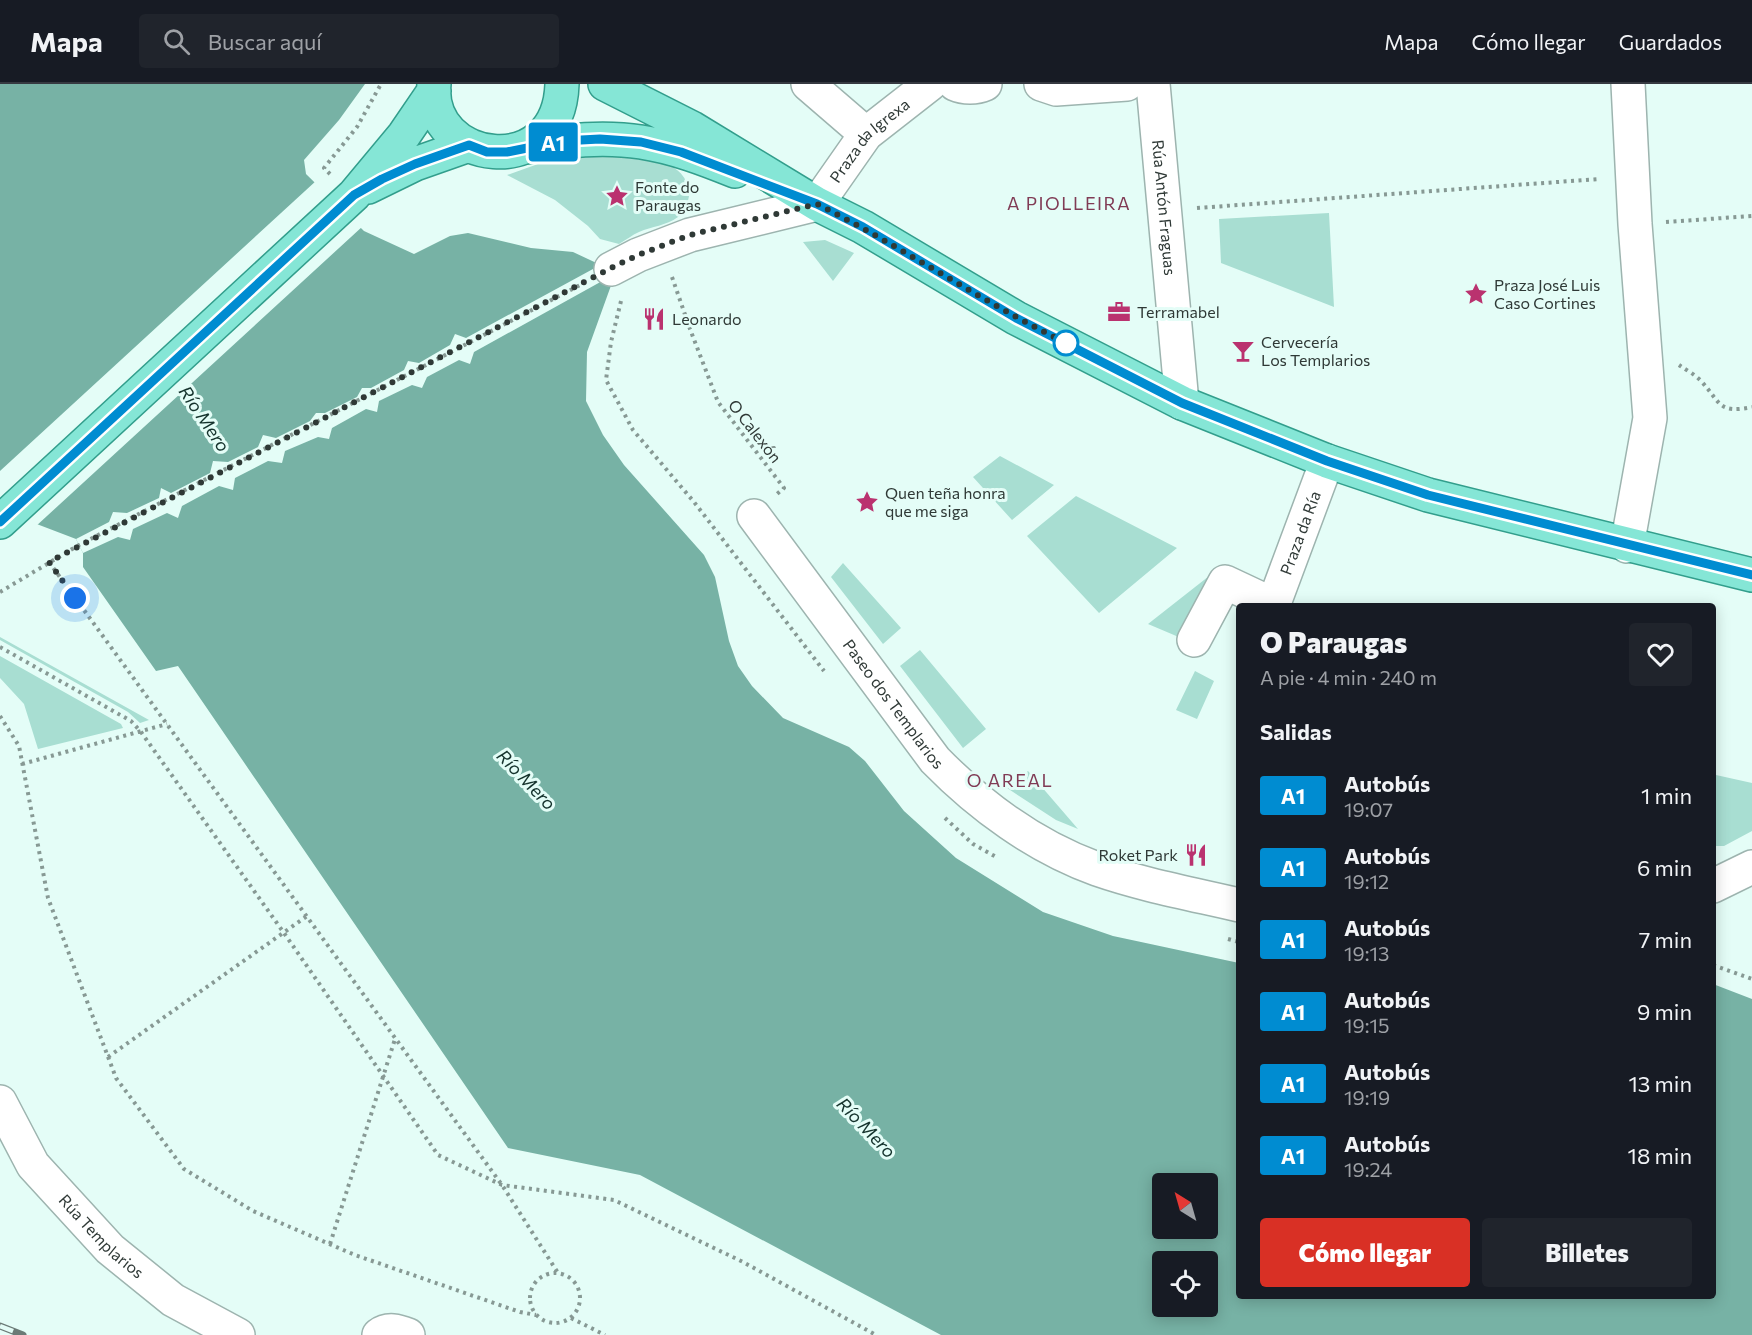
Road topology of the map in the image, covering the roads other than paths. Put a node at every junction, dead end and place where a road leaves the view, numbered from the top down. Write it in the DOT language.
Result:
graph roads {
  1 [pos="562,84"];
  2 [pos="605,84"];
  3 [pos="808,84"];
  4 [pos="930,84"];
  5 [pos="955,84"];
  6 [pos="985,84"];
  7 [pos="1041,84"];
  8 [pos="1126,84"];
  9 [pos="1153,84"];
  10 [pos="1628,84"];
  11 [pos="434,87"];
  12 [pos="866,134"];
  13 [pos="469,145"];
  14 [pos="526,147"];
  15 [pos="340,189"];
  16 [pos="817,204"];
  17 [pos="611,268"];
  18 [pos="1182,403"];
  19 [pos="1327,461"];
  20 [pos="754,516"];
  21 [pos="0,522"];
  22 [pos="1627,546"];
  23 [pos="1752,575"];
  24 [pos="1268,603"];
  25 [pos="1275,603"];
  26 [pos="1194,640"];
  27 [pos="1752,867"];
  28 [pos="1716,884"];
  29 [pos="1236,904"];
  30 [pos="0,1102"];
  31 [pos="238,1335"];
  32 [pos="379,1335"];
  33 [pos="408,1335"];
  1 -- 14 [label="main road"];
  2 -- 16 [label="main road"];
  3 -- 12 [label="street"];
  4 -- 12 [label="street, Praza da Igrexa"];
  5 -- 6 [label="street"];
  7 -- 8 [label="street"];
  9 -- 18 [label="street, Rúa Antón Fraguas"];
  10 -- 22 [label="street"];
  11 -- 13 [label="main road"];
  11 -- 15 [label="main road"];
  12 -- 16 [label="street, Praza da Igrexa"];
  13 -- 14 [label="main road"];
  13 -- 15 [label="main road"];
  14 -- 16 [label="main road"];
  15 -- 21 [label="main road"];
  16 -- 17 [label="street"];
  16 -- 18 [label="main road"];
  18 -- 19 [label="main road"];
  19 -- 22 [label="main road"];
  19 -- 25 [label="street, Praza da Ría"];
  20 -- 29 [label="street, Paseo dos Templarios"];
  22 -- 23 [label="main road"];
  24 -- 26 [label="street"];
  27 -- 28 [label="street"];
  30 -- 31 [label="street, Rúa Templarios"];
  32 -- 33 [label="street"];
}
